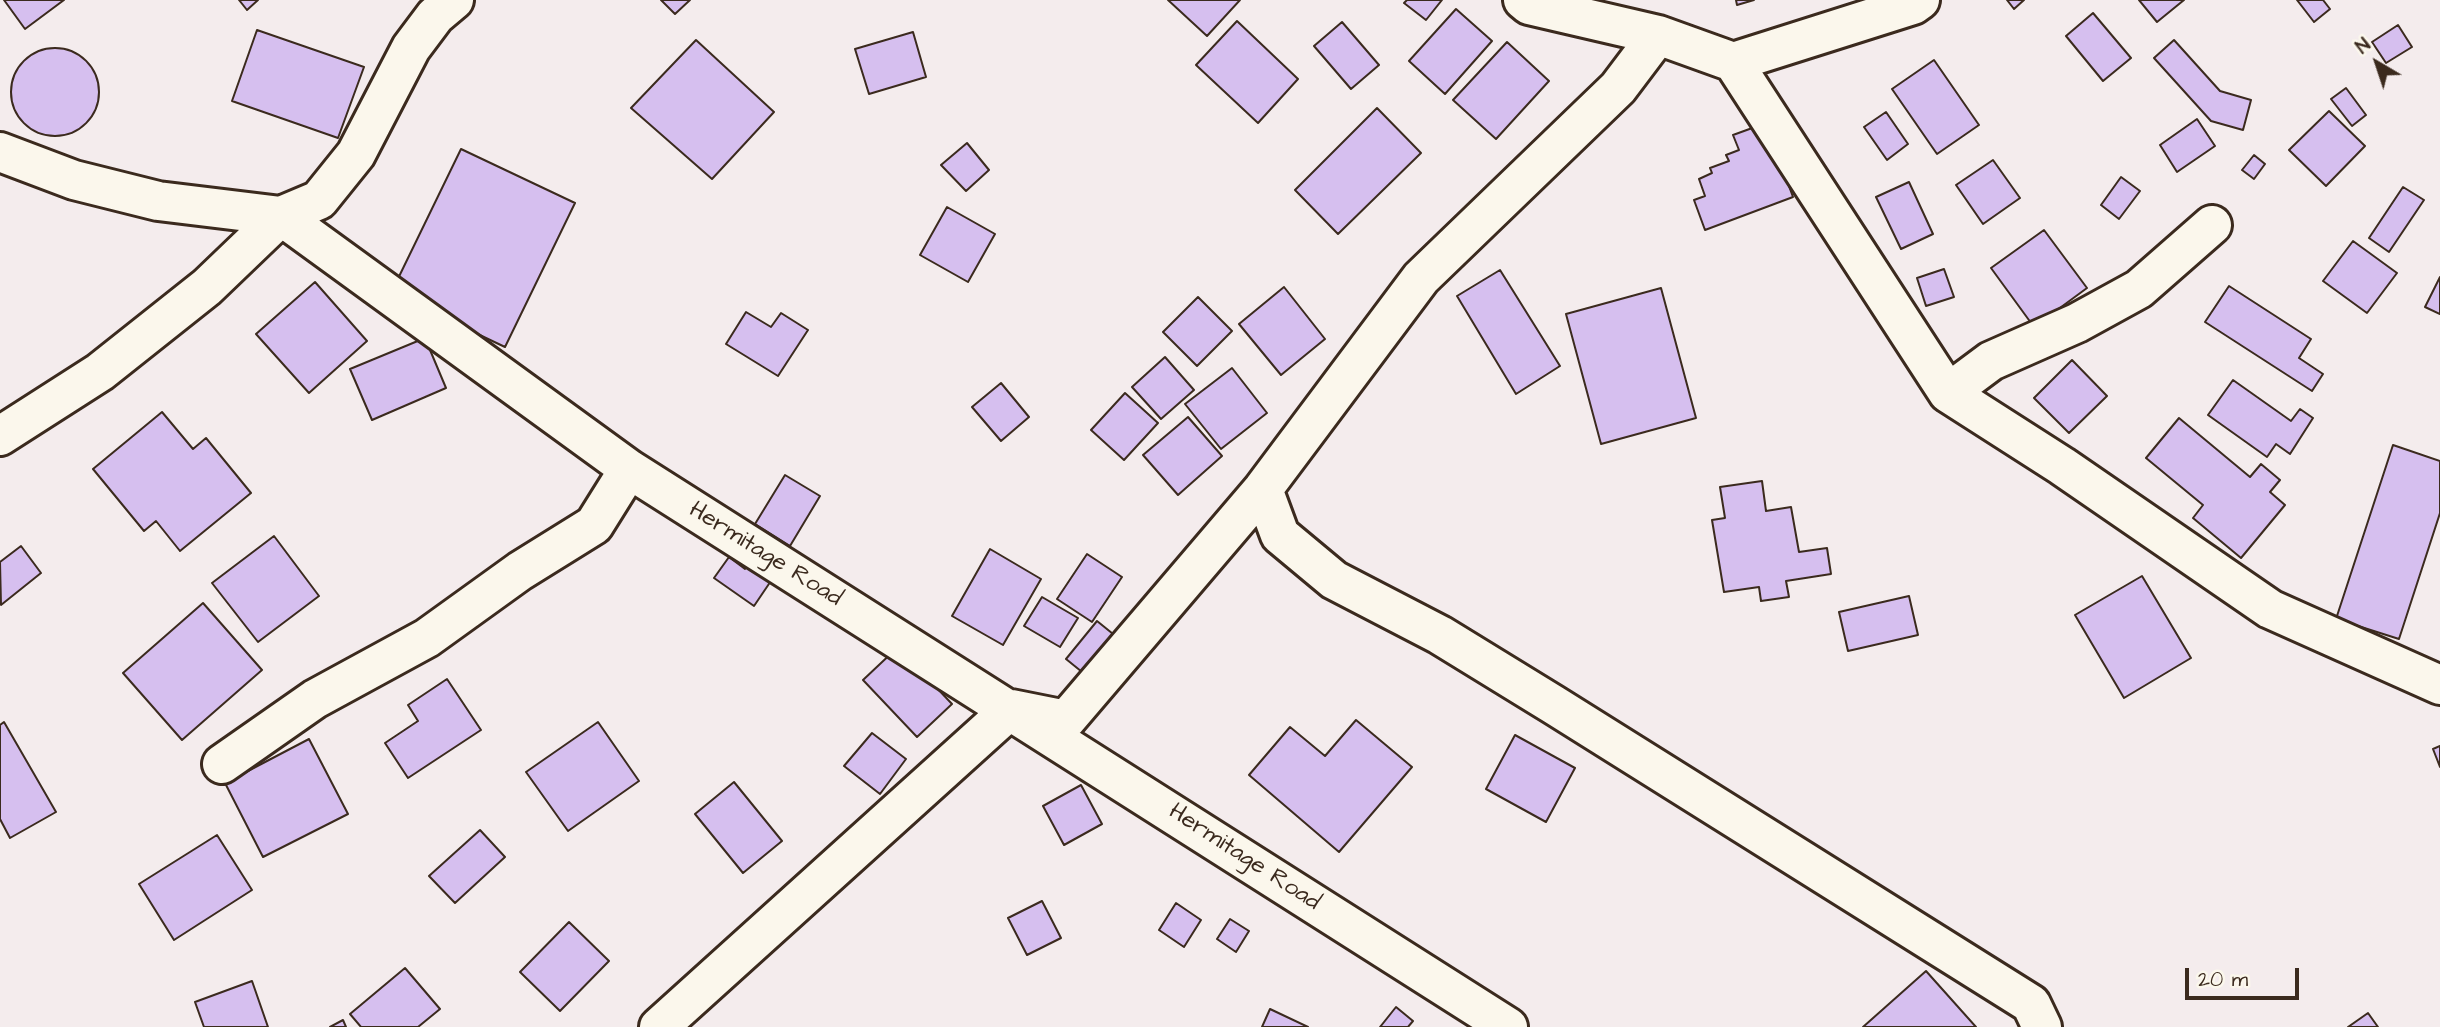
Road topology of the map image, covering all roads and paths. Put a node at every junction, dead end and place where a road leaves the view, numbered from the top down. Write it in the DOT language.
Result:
graph roads {
  1 [pos="454,0"];
  2 [pos="1523,0"];
  3 [pos="1920,0"];
  4 [pos="1658,35"];
  5 [pos="1733,62"];
  6 [pos="0,152"];
  7 [pos="281,216"];
  8 [pos="2212,225"];
  9 [pos="1948,393"];
  10 [pos="0,436"];
  11 [pos="629,469"];
  12 [pos="1264,489"];
  13 [pos="2440,685"];
  14 [pos="1011,709"];
  15 [pos="222,764"];
  16 [pos="659,1027"];
  17 [pos="1508,1027"];
  18 [pos="2042,1027"];
  1 -- 7 [label="street"];
  2 -- 4 [label="street"];
  3 -- 5 [label="street"];
  4 -- 5 [label="street"];
  4 -- 12 [label="street"];
  5 -- 9 [label="street"];
  6 -- 7 [label="street, Hermitage Road"];
  7 -- 10 [label="street"];
  7 -- 11 [label="street, Hermitage Road"];
  8 -- 9 [label="street"];
  9 -- 13 [label="street"];
  11 -- 14 [label="street, Hermitage Road"];
  11 -- 15 [label="street"];
  12 -- 14 [label="street"];
  12 -- 18 [label="street"];
  14 -- 16 [label="street"];
  14 -- 17 [label="street, Hermitage Road"];
}
